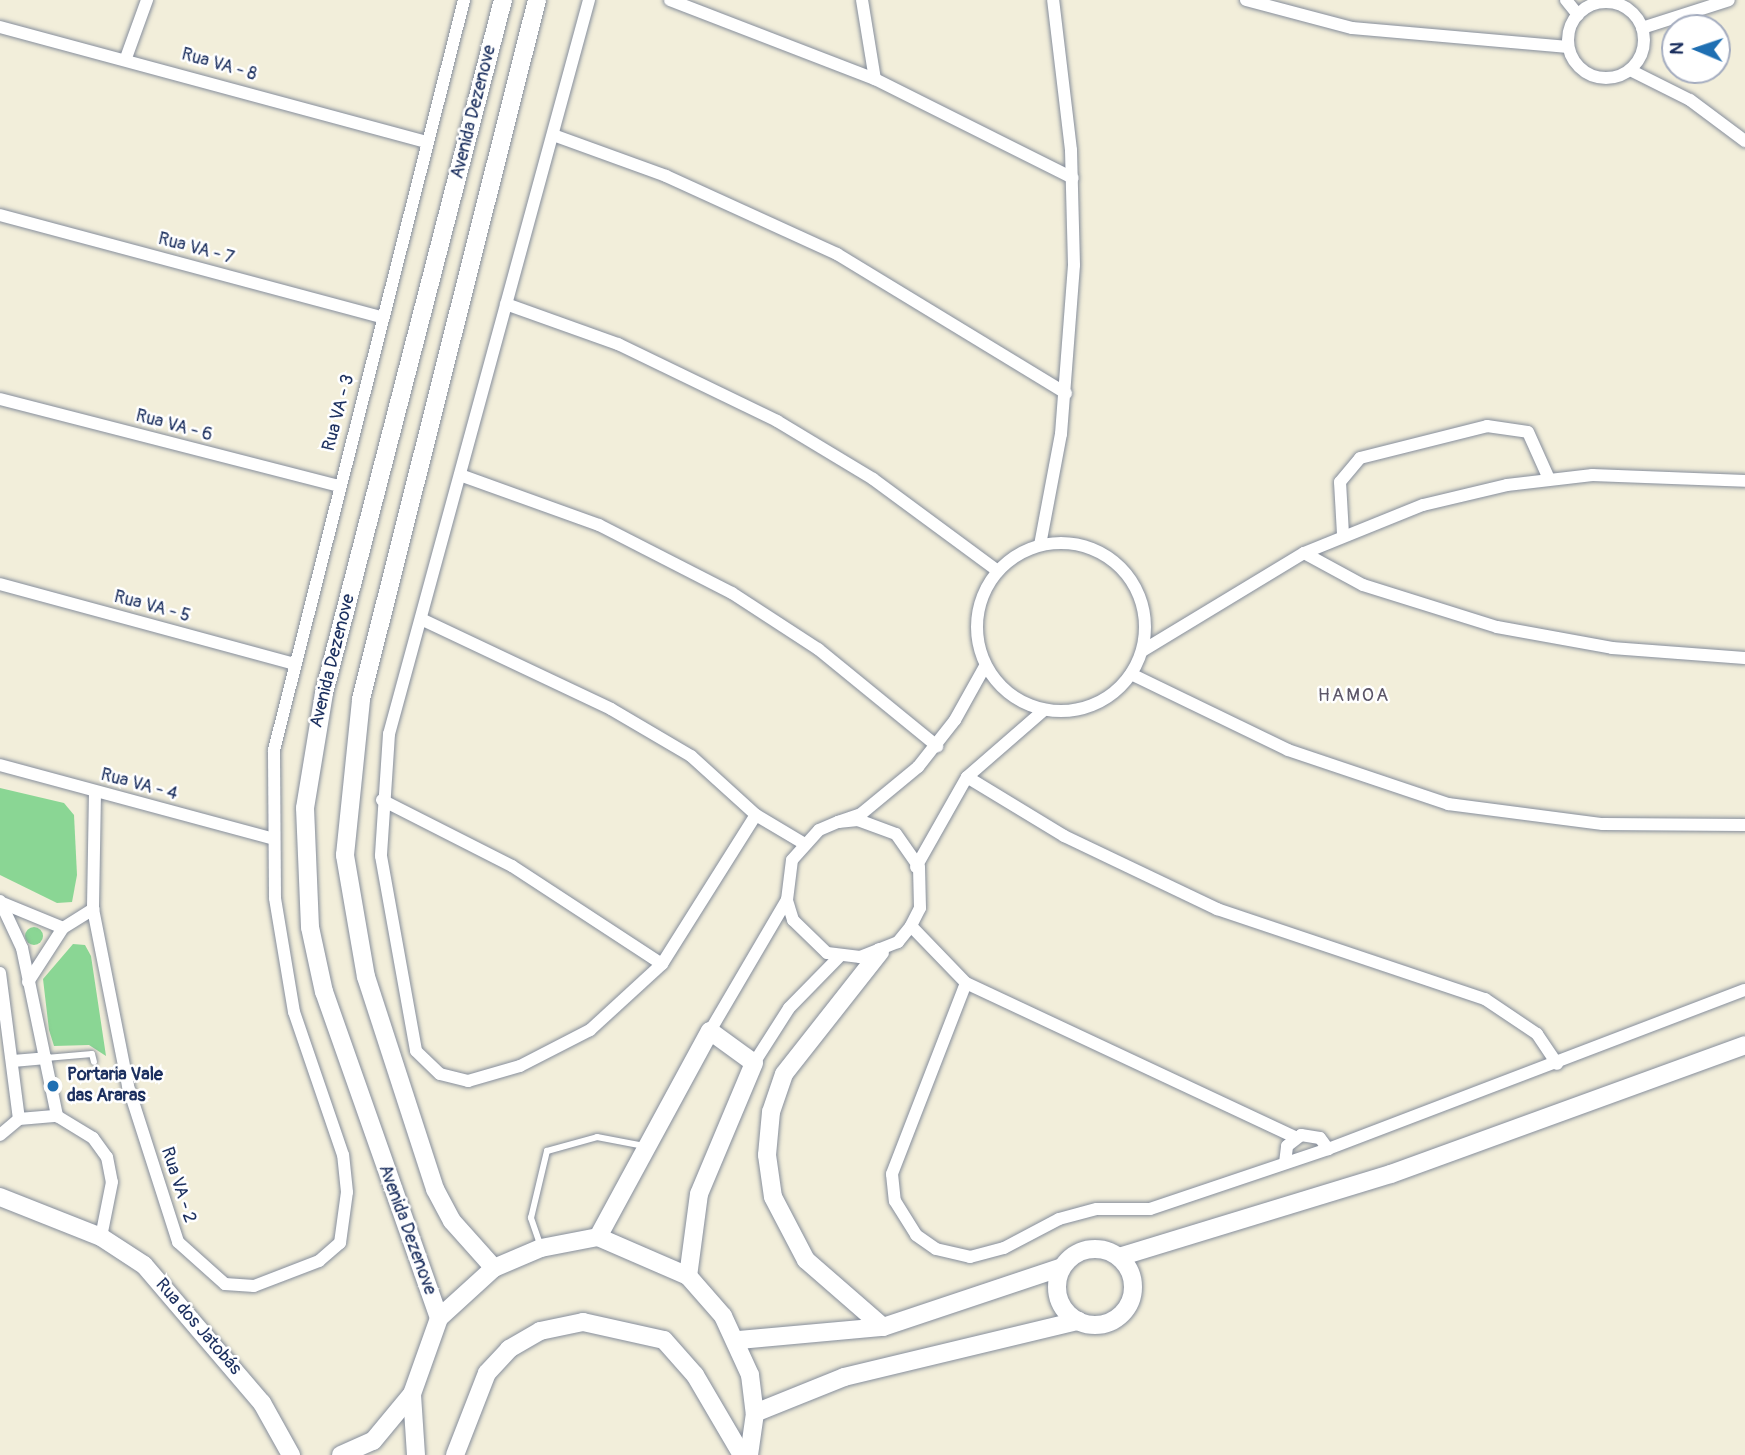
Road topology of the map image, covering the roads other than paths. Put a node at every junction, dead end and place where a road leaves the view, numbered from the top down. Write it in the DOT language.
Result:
graph roads {
  1 [pos="146,0"];
  2 [pos="464,0"];
  3 [pos="503,0"];
  4 [pos="537,0"];
  5 [pos="589,0"];
  6 [pos="670,0"];
  7 [pos="862,0"];
  8 [pos="1053,0"];
  9 [pos="1247,0"];
  10 [pos="1566,0"];
  11 [pos="1729,0"];
  12 [pos="1578,15"];
  13 [pos="0,27"];
  14 [pos="1642,28"];
  15 [pos="1569,47"];
  16 [pos="126,58"];
  17 [pos="1630,70"];
  18 [pos="874,79"];
  19 [pos="553,135"];
  20 [pos="1745,141"];
  21 [pos="427,142"];
  22 [pos="1073,177"];
  23 [pos="0,215"];
  24 [pos="506,304"];
  25 [pos="382,317"];
  26 [pos="1066,393"];
  27 [pos="0,399"];
  28 [pos="460,475"];
  29 [pos="1549,479"];
  30 [pos="1745,481"];
  31 [pos="338,486"];
  32 [pos="1343,534"];
  33 [pos="1040,545"];
  34 [pos="1304,552"];
  35 [pos="998,571"];
  36 [pos="0,584"];
  37 [pos="421,619"];
  38 [pos="1142,651"];
  39 [pos="1745,658"];
  40 [pos="295,664"];
  41 [pos="985,666"];
  42 [pos="1131,674"];
  43 [pos="1043,711"];
  44 [pos="937,746"];
  45 [pos="0,765"];
  46 [pos="967,777"];
  47 [pos="95,792"];
  48 [pos="382,800"];
  49 [pos="756,815"];
  50 [pos="838,822"];
  51 [pos="1745,825"];
  52 [pos="270,838"];
  53 [pos="803,843"];
  54 [pos="919,867"];
  55 [pos="787,900"];
  56 [pos="0,901"];
  57 [pos="93,909"];
  58 [pos="911,926"];
  59 [pos="63,928"];
  60 [pos="880,952"];
  61 [pos="840,956"];
  62 [pos="662,964"];
  63 [pos="0,973"];
  64 [pos="28,982"];
  65 [pos="966,983"];
  66 [pos="1745,989"];
  67 [pos="710,1031"];
  68 [pos="1745,1045"];
  69 [pos="46,1058"];
  70 [pos="13,1061"];
  71 [pos="94,1062"];
  72 [pos="754,1063"];
  73 [pos="1557,1064"];
  74 [pos="57,1116"];
  75 [pos="19,1119"];
  76 [pos="0,1135"];
  77 [pos="1295,1137"];
  78 [pos="649,1147"];
  79 [pos="1328,1150"];
  80 [pos="1285,1163"];
  81 [pos="0,1198"];
  82 [pos="101,1237"];
  83 [pos="598,1237"];
  84 [pos="541,1248"];
  85 [pos="1119,1257"];
  86 [pos="494,1268"];
  87 [pos="1059,1268"];
  88 [pos="688,1276"];
  89 [pos="439,1318"];
  90 [pos="1078,1321"];
  91 [pos="883,1326"];
  92 [pos="739,1340"];
  93 [pos="412,1394"];
  94 [pos="755,1413"];
  95 [pos="291,1455"];
  96 [pos="341,1455"];
  97 [pos="416,1455"];
  98 [pos="455,1455"];
  99 [pos="742,1455"];
  100 [pos="749,1455"];
  1 -- 16 [label="street"];
  2 -- 21 [label="street, Rua VA - 3"];
  3 -- 89 [label="street, Avenida Dezenove"];
  4 -- 86 [label="street, Avenida Dezenove"];
  5 -- 19 [label="street"];
  6 -- 18 [label="street"];
  7 -- 18 [label="street"];
  8 -- 22 [label="street"];
  9 -- 15 [label="street"];
  10 -- 12 [label="street"];
  11 -- 14 [label="street"];
  12 -- 14 [label="street"];
  12 -- 15 [label="street"];
  13 -- 16 [label="street, Rua VA - 8"];
  14 -- 17 [label="street"];
  15 -- 17 [label="street"];
  16 -- 21 [label="street, Rua VA - 8"];
  17 -- 20 [label="street"];
  18 -- 22 [label="street"];
  19 -- 24 [label="street"];
  19 -- 26 [label="street"];
  21 -- 25 [label="street, Rua VA - 3"];
  22 -- 26 [label="street"];
  23 -- 25 [label="street, Rua VA - 7"];
  24 -- 28 [label="street"];
  24 -- 35 [label="street"];
  25 -- 31 [label="street, Rua VA - 3"];
  26 -- 33 [label="street"];
  27 -- 31 [label="street, Rua VA - 6"];
  28 -- 37 [label="street"];
  28 -- 44 [label="street"];
  29 -- 30 [label="street"];
  29 -- 32 [label="street"];
  29 -- 32 [label="street"];
  31 -- 40 [label="street, Rua VA - 3"];
  32 -- 34 [label="street"];
  33 -- 35 [label="street"];
  33 -- 38 [label="street"];
  34 -- 38 [label="street"];
  34 -- 39 [label="street"];
  35 -- 41 [label="street"];
  36 -- 40 [label="street, Rua VA - 5"];
  37 -- 48 [label="street"];
  37 -- 49 [label="street"];
  38 -- 42 [label="street"];
  40 -- 52 [label="street, Rua VA - 3"];
  41 -- 43 [label="street"];
  41 -- 44 [label="street"];
  42 -- 43 [label="street"];
  42 -- 51 [label="street"];
  43 -- 46 [label="street"];
  44 -- 50 [label="street"];
  45 -- 47 [label="street, Rua VA - 4"];
  46 -- 54 [label="street"];
  46 -- 73 [label="street"];
  47 -- 52 [label="street, Rua VA - 4"];
  47 -- 57 [label="street, Rua VA - 2"];
  48 -- 62 [label="street"];
  48 -- 62 [label="street"];
  49 -- 53 [label="street"];
  49 -- 62 [label="street"];
  50 -- 53 [label="street"];
  50 -- 54 [label="street"];
  52 -- 57 [label="street, Rua VA - 2"];
  53 -- 55 [label="street"];
  54 -- 58 [label="street"];
  55 -- 61 [label="street"];
  55 -- 67 [label="street"];
  56 -- 59 [label="street"];
  56 -- 64 [label="street"];
  57 -- 59 [label="street"];
  58 -- 60 [label="street"];
  58 -- 65 [label="street"];
  59 -- 64 [label="street"];
  60 -- 61 [label="street"];
  60 -- 91 [label="street"];
  61 -- 72 [label="street"];
  63 -- 70 [label="street"];
  64 -- 69 [label="street"];
  65 -- 77 [label="street"];
  65 -- 80 [label="street"];
  66 -- 73 [label="street"];
  67 -- 72 [label="street"];
  67 -- 78 [label="street"];
  68 -- 85 [label="street"];
  69 -- 70 [label="street"];
  69 -- 71 [label="lane"];
  69 -- 74 [label="street"];
  70 -- 75 [label="street"];
  72 -- 88 [label="street"];
  73 -- 79 [label="street"];
  74 -- 75 [label="street"];
  74 -- 82 [label="street"];
  75 -- 76 [label="street"];
  77 -- 79 [label="street"];
  77 -- 80 [label="street"];
  78 -- 83 [label="street"];
  78 -- 84 [label="lane"];
  79 -- 80 [label="street"];
  81 -- 82 [label="street, Rua dos Jatobás"];
  82 -- 95 [label="street, Rua dos Jatobás"];
  83 -- 84 [label="street"];
  83 -- 88 [label="street"];
  84 -- 86 [label="street"];
  85 -- 87 [label="street"];
  85 -- 90 [label="street"];
  86 -- 89 [label="street"];
  87 -- 90 [label="street"];
  87 -- 91 [label="street"];
  88 -- 92 [label="street"];
  89 -- 93 [label="street"];
  90 -- 94 [label="street"];
  91 -- 92 [label="street"];
  92 -- 94 [label="street"];
  93 -- 96 [label="street"];
  93 -- 97 [label="street"];
  94 -- 100 [label="street"];
  98 -- 99 [label="street"];
}
